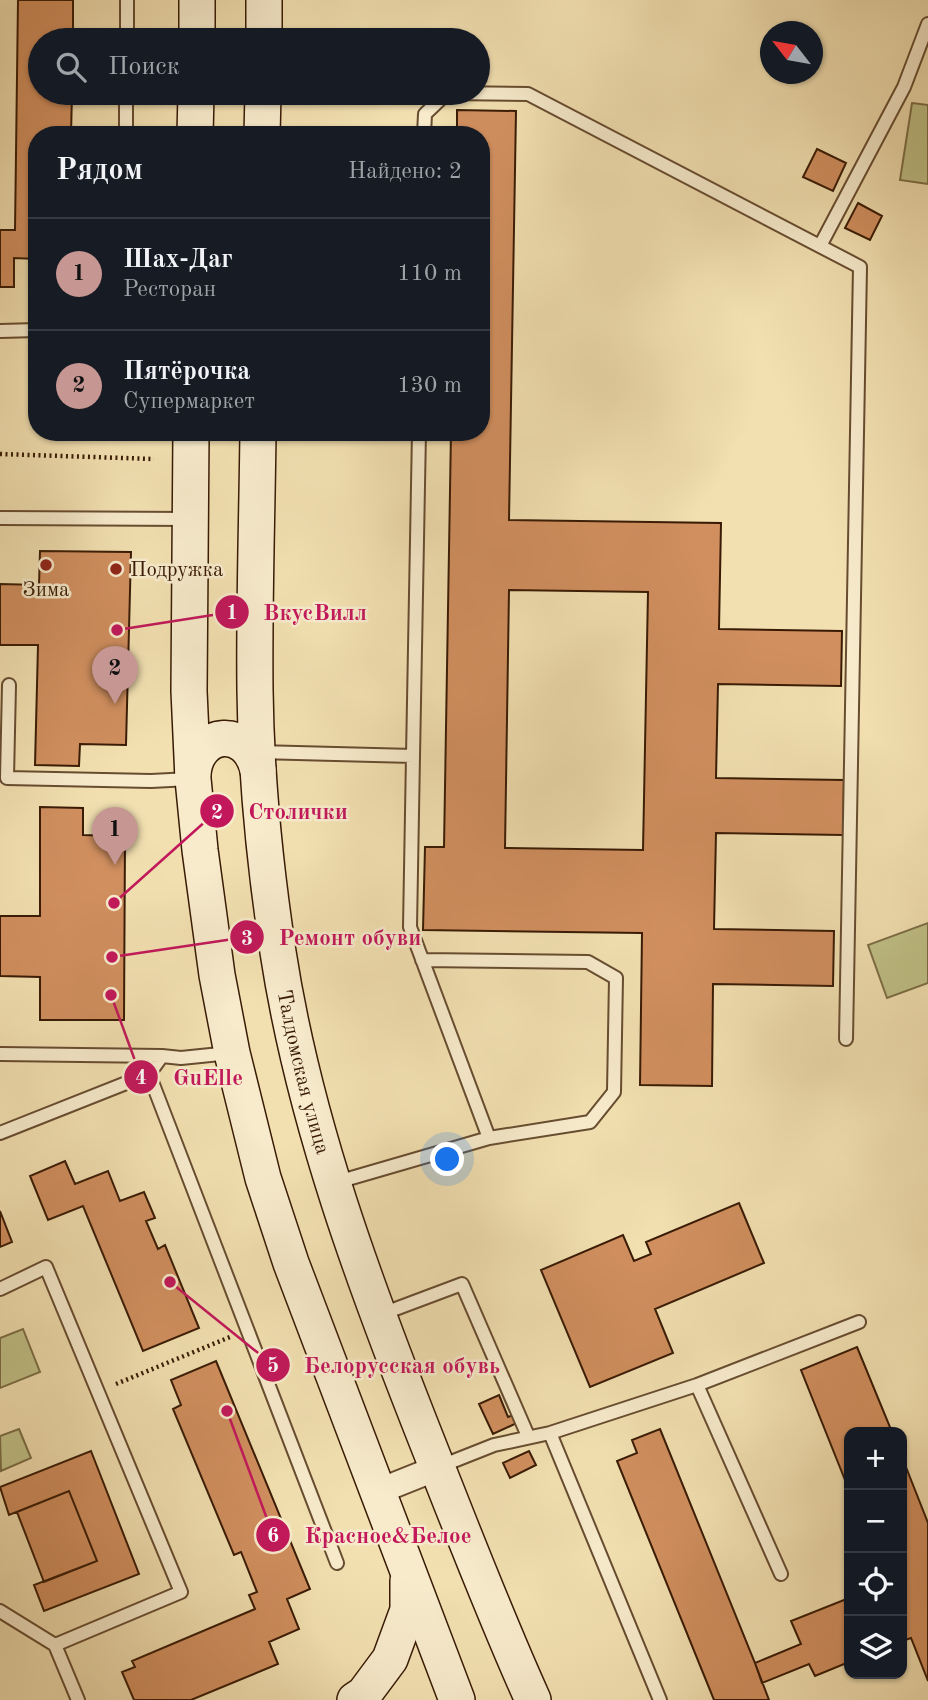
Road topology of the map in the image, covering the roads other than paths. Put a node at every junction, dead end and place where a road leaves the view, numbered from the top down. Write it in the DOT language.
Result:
graph roads {
  1 [pos="127,0"];
  2 [pos="197,0"];
  3 [pos="264,0"];
  4 [pos="928,24"];
  5 [pos="127,28"];
  6 [pos="197,28"];
  7 [pos="264,28"];
  8 [pos="490,94"];
  9 [pos="126,105"];
  10 [pos="196,105"];
  11 [pos="262,105"];
  12 [pos="434,105"];
  13 [pos="126,126"];
  14 [pos="195,126"];
  15 [pos="262,126"];
  16 [pos="425,126"];
  17 [pos="820,246"];
  18 [pos="28,330"];
  19 [pos="0,331"];
  20 [pos="191,441"];
  21 [pos="258,441"];
  22 [pos="419,441"];
  23 [pos="0,519"];
  24 [pos="190,519"];
  25 [pos="9,685"];
  26 [pos="414,756"];
  27 [pos="258,761"];
  28 [pos="193,776"];
  29 [pos="422,960"];
  30 [pos="846,1039"];
  31 [pos="232,1053"];
  32 [pos="0,1054"];
  33 [pos="162,1056"];
  34 [pos="149,1074"];
  35 [pos="0,1133"];
  36 [pos="489,1138"];
  37 [pos="333,1183"];
  38 [pos="0,1289"];
  39 [pos="379,1315"];
  40 [pos="859,1322"];
  41 [pos="697,1385"];
  42 [pos="550,1433"];
  43 [pos="528,1436"];
  44 [pos="437,1468"];
  45 [pos="377,1492"];
  46 [pos="337,1563"];
  47 [pos="407,1571"];
  48 [pos="781,1574"];
  49 [pos="0,1611"];
  50 [pos="505,1637"];
  51 [pos="55,1645"];
  52 [pos="78,1700"];
  53 [pos="355,1700"];
  54 [pos="457,1700"];
  55 [pos="526,1700"];
  56 [pos="533,1700"];
  57 [pos="660,1700"];
  1 -- 5 [label="lane"];
  2 -- 6 [label="main road"];
  3 -- 7 [label="main road"];
  4 -- 17 [label="lane"];
  8 -- 17 [label="lane"];
  9 -- 13 [label="lane"];
  10 -- 14 [label="main road"];
  11 -- 15 [label="main road"];
  12 -- 16 [label="lane"];
  17 -- 30 [label="lane"];
  18 -- 19 [label="lane"];
  20 -- 24 [label="main road"];
  21 -- 27 [label="main road, Талдомская улица"];
  22 -- 26 [label="lane"];
  23 -- 24 [label="lane"];
  24 -- 28 [label="main road"];
  25 -- 28 [label="lane"];
  26 -- 27 [label="lane"];
  26 -- 29 [label="lane"];
  27 -- 28 [label="main road"];
  27 -- 37 [label="main road, Талдомская улица"];
  28 -- 31 [label="main road"];
  29 -- 36 [label="lane"];
  29 -- 36 [label="lane"];
  31 -- 33 [label="lane"];
  31 -- 45 [label="main road"];
  32 -- 33 [label="lane"];
  33 -- 34 [label="lane"];
  34 -- 35 [label="lane"];
  34 -- 46 [label="lane"];
  36 -- 37 [label="lane"];
  37 -- 39 [label="main road, Талдомская улица"];
  38 -- 51 [label="lane"];
  39 -- 43 [label="lane"];
  39 -- 44 [label="main road, Талдомская улица"];
  40 -- 41 [label="lane"];
  41 -- 42 [label="lane"];
  41 -- 48 [label="lane"];
  42 -- 43 [label="lane"];
  42 -- 57 [label="lane"];
  43 -- 44 [label="lane"];
  44 -- 45 [label="street"];
  44 -- 50 [label="main road, Талдомская улица"];
  45 -- 47 [label="main road"];
  47 -- 53 [label="main road"];
  47 -- 54 [label="main road"];
  49 -- 51 [label="lane"];
  50 -- 55 [label="main road"];
  50 -- 56 [label="main road"];
  51 -- 52 [label="lane"];
}
